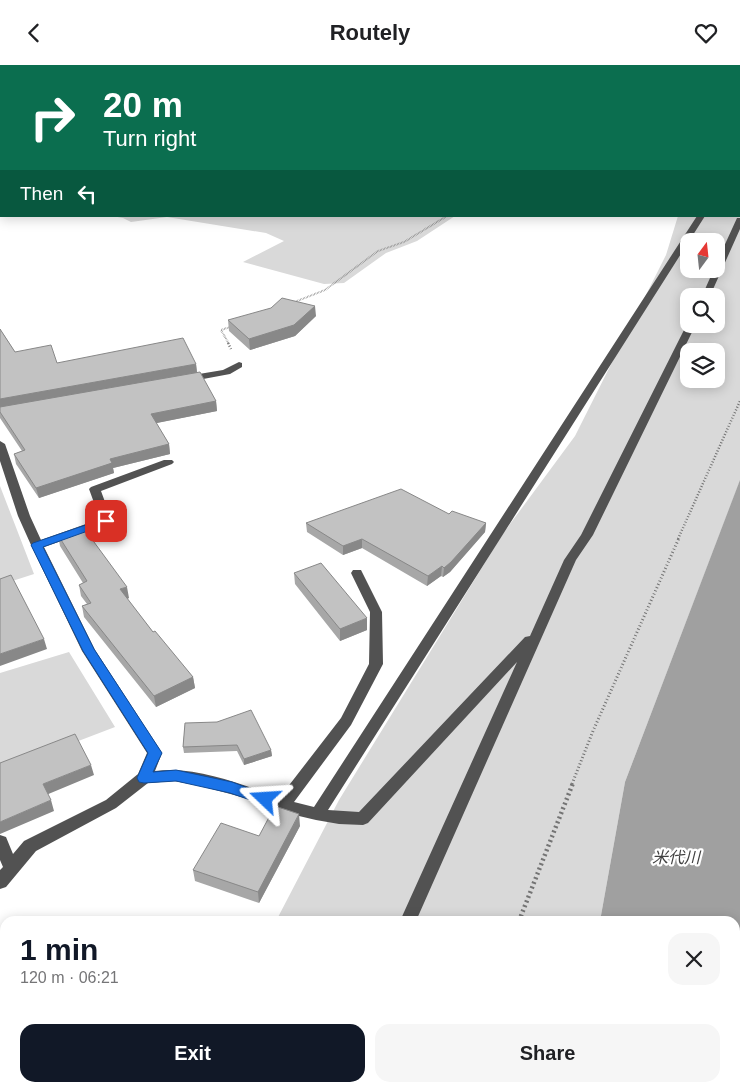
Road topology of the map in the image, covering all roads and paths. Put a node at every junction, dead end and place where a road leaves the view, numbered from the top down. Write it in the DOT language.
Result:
graph roads {
  1 [pos="445,217"];
  2 [pos="700,217"];
  3 [pos="740,220"];
  4 [pos="710,288"];
  5 [pos="290,303"];
  6 [pos="238,323"];
  7 [pos="688,333"];
  8 [pos="239,365"];
  9 [pos="177,381"];
  10 [pos="740,401"];
  11 [pos="0,444"];
  12 [pos="168,462"];
  13 [pos="37,545"];
  14 [pos="357,573"];
  15 [pos="537,632"];
  16 [pos="144,778"];
  17 [pos="282,806"];
  18 [pos="318,813"];
  19 [pos="0,842"];
  20 [pos="12,869"];
  21 [pos="0,882"];
  22 [pos="410,916"];
  23 [pos="521,916"];
  1 -- 5 [label="path"];
  2 -- 18 [label="street"];
  3 -- 4 [label="street"];
  6 -- 8 [label="path"];
  7 -- 15 [label="street"];
  8 -- 9 [label="street"];
  10 -- 23 [label="path"];
  11 -- 13 [label="street"];
  12 -- 13 [label="street"];
  13 -- 16 [label="street"];
  14 -- 17 [label="street"];
  15 -- 18 [label="street"];
  15 -- 22 [label="street"];
  16 -- 17 [label="street"];
  16 -- 20 [label="street"];
  17 -- 18 [label="street"];
  19 -- 20 [label="street"];
  20 -- 21 [label="street"];
}
